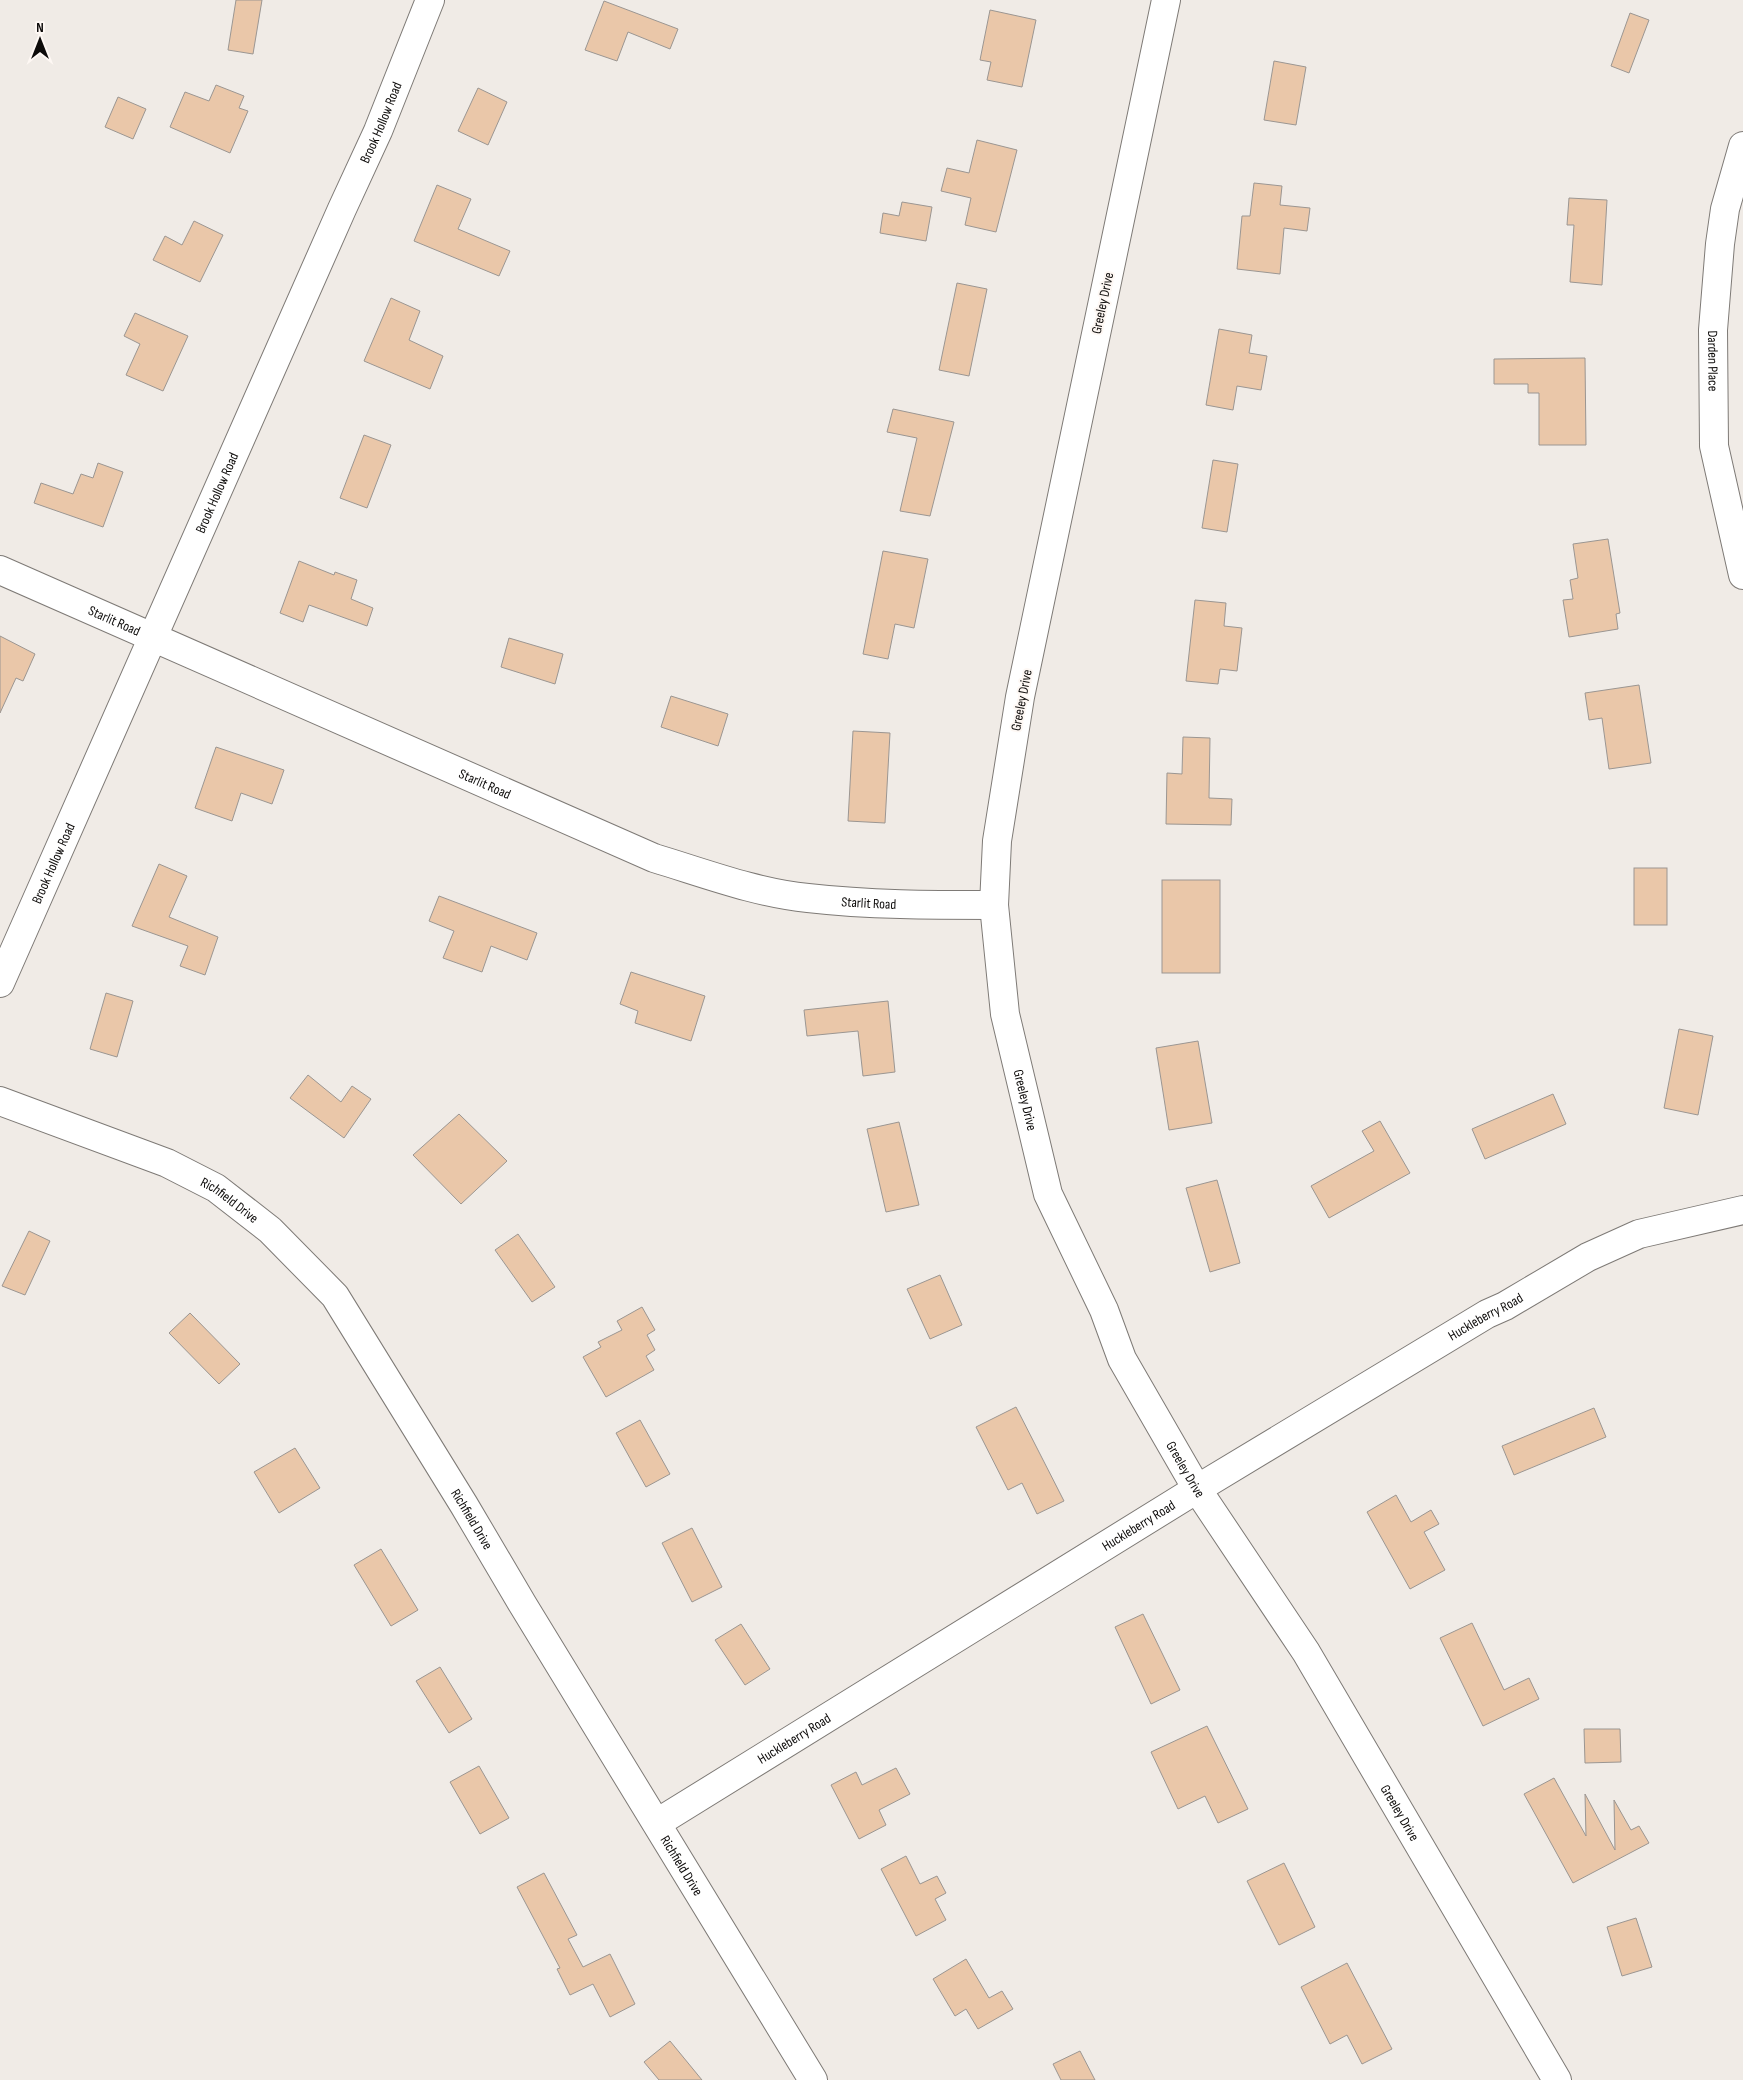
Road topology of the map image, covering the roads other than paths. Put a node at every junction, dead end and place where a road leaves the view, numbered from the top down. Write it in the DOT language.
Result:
graph roads {
  1 [pos="430,0"];
  2 [pos="1166,0"];
  3 [pos="1743,146"];
  4 [pos="0,570"];
  5 [pos="1743,575"];
  6 [pos="153,638"];
  7 [pos="994,905"];
  8 [pos="0,983"];
  9 [pos="0,1101"];
  10 [pos="1743,1210"];
  11 [pos="1197,1489"];
  12 [pos="657,1823"];
  13 [pos="813,2080"];
  14 [pos="1557,2080"];
  1 -- 6 [label="street, Brook Hollow Road"];
  2 -- 7 [label="street, Greeley Drive"];
  3 -- 5 [label="street, Darden Place"];
  4 -- 6 [label="street, Starlit Road"];
  6 -- 7 [label="street, Starlit Road"];
  6 -- 8 [label="street, Brook Hollow Road"];
  7 -- 11 [label="street, Greeley Drive"];
  9 -- 12 [label="street, Richfield Drive"];
  10 -- 11 [label="street, Huckleberry Road"];
  11 -- 12 [label="street, Huckleberry Road"];
  11 -- 14 [label="street, Greeley Drive"];
  12 -- 13 [label="street, Richfield Drive"];
}
